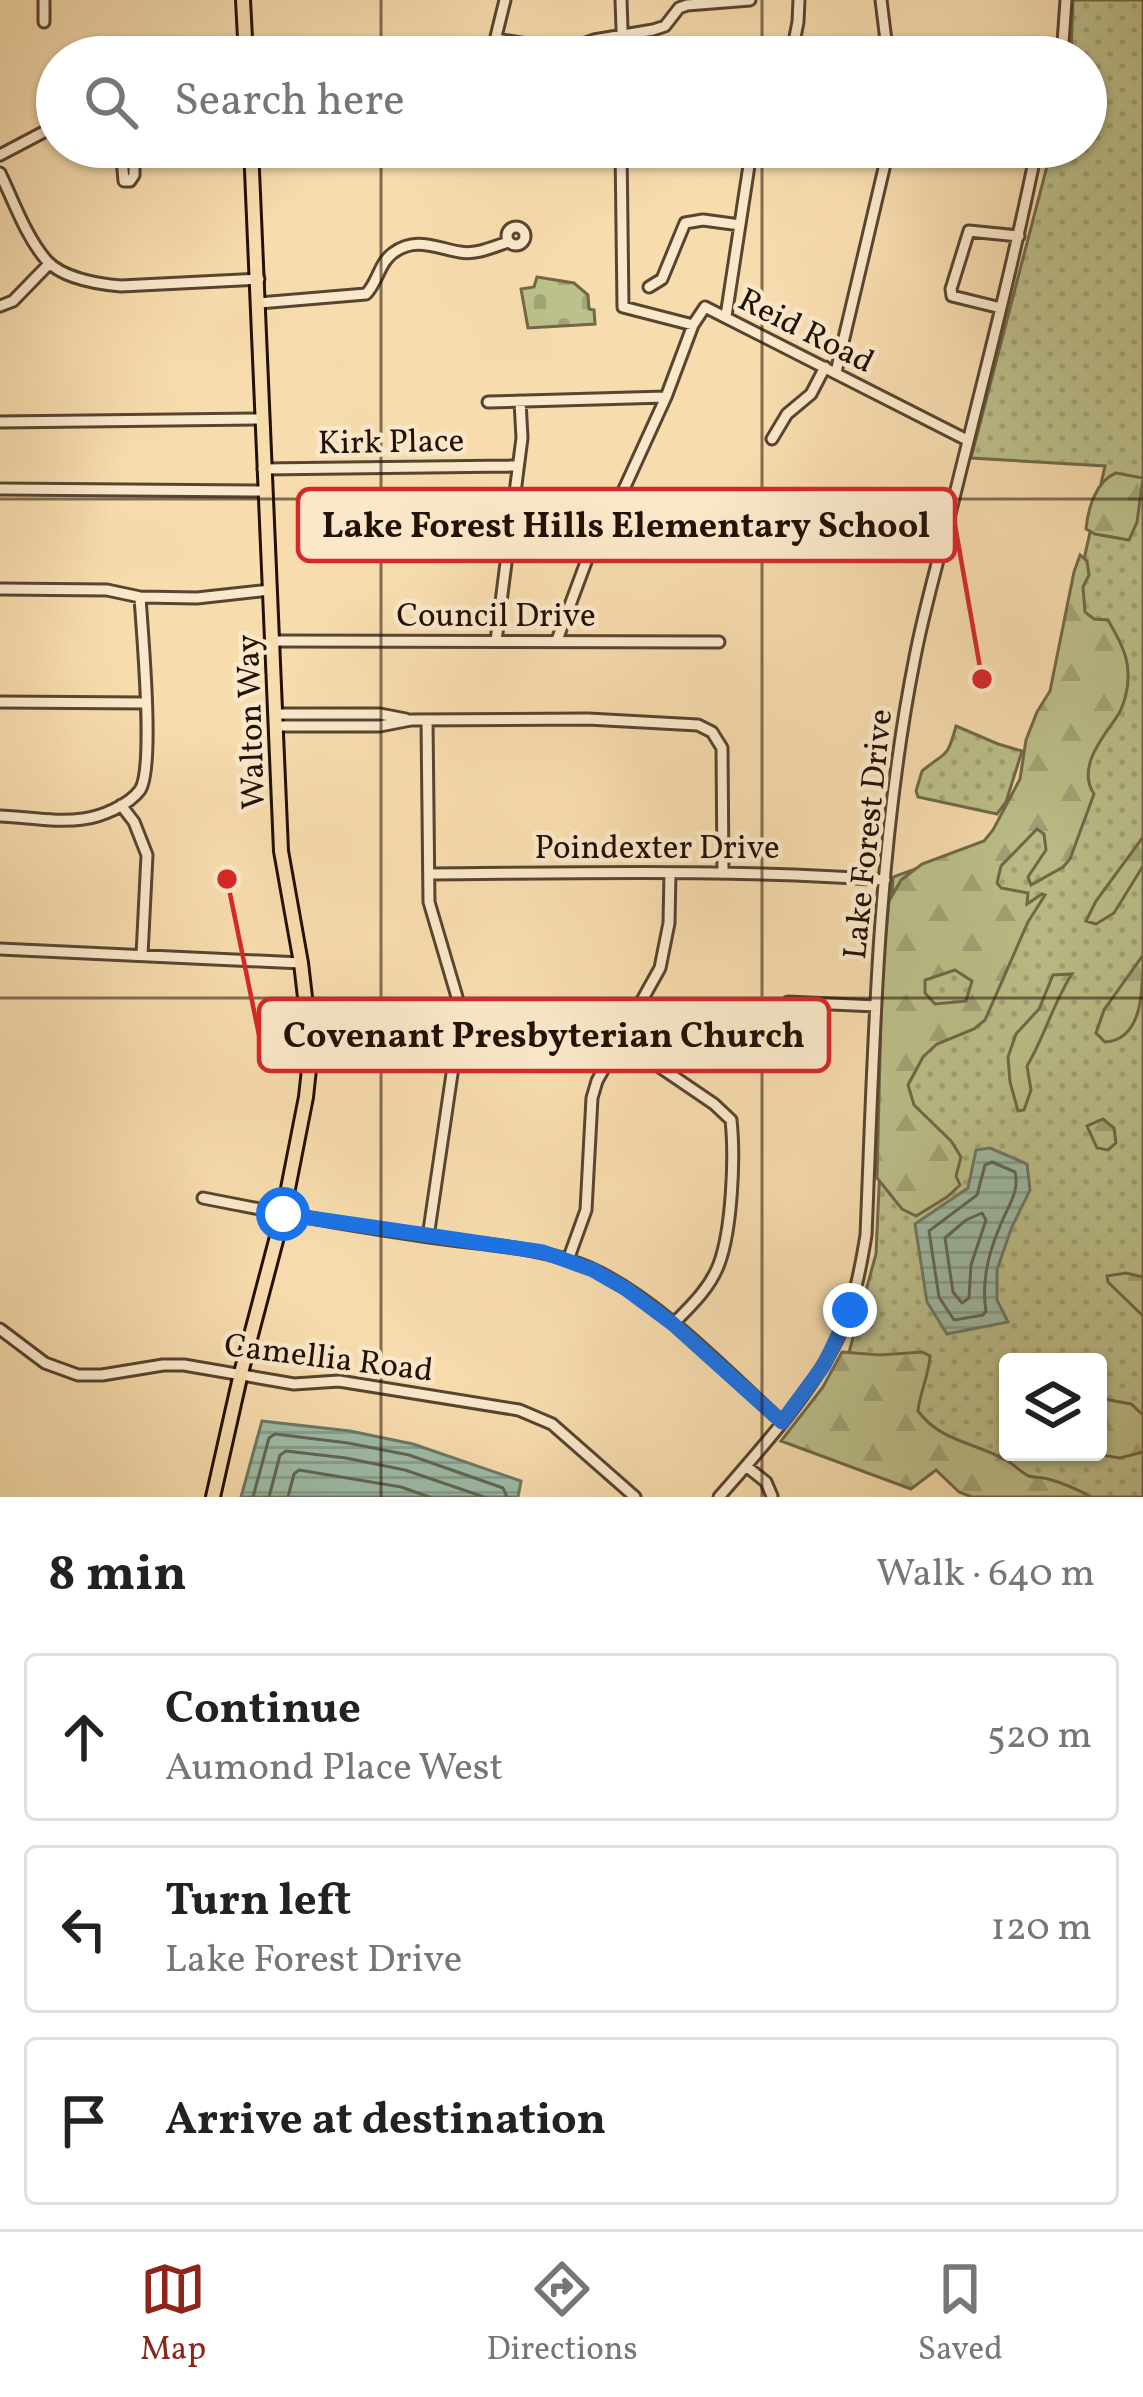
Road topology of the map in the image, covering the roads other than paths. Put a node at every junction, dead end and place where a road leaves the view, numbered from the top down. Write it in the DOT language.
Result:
graph roads {
  1 [pos="44,0"];
  2 [pos="243,0"];
  3 [pos="505,0"];
  4 [pos="621,0"];
  5 [pos="670,0"];
  6 [pos="750,0"];
  7 [pos="799,0"];
  8 [pos="881,0"];
  9 [pos="1066,0"];
  10 [pos="732,1"];
  11 [pos="674,15"];
  12 [pos="44,22"];
  13 [pos="624,33"];
  14 [pos="245,36"];
  15 [pos="497,36"];
  16 [pos="613,36"];
  17 [pos="624,36"];
  18 [pos="795,36"];
  19 [pos="885,36"];
  20 [pos="1063,36"];
  21 [pos="36,136"];
  22 [pos="0,155"];
  23 [pos="123,168"];
  24 [pos="134,168"];
  25 [pos="252,168"];
  26 [pos="621,168"];
  27 [pos="749,168"];
  28 [pos="884,168"];
  29 [pos="1033,168"];
  30 [pos="0,173"];
  31 [pos="740,225"];
  32 [pos="1019,236"];
  33 [pos="508,242"];
  34 [pos="50,264"];
  35 [pos="259,279"];
  36 [pos="650,287"];
  37 [pos="260,303"];
  38 [pos="0,306"];
  39 [pos="1001,308"];
  40 [pos="726,316"];
  41 [pos="693,325"];
  42 [pos="825,367"];
  43 [pos="836,372"];
  44 [pos="666,397"];
  45 [pos="520,401"];
  46 [pos="488,402"];
  47 [pos="262,418"];
  48 [pos="0,422"];
  49 [pos="772,439"];
  50 [pos="968,440"];
  51 [pos="518,466"];
  52 [pos="263,469"];
  53 [pos="0,489"];
  54 [pos="265,491"];
  55 [pos="0,589"];
  56 [pos="270,590"];
  57 [pos="140,597"];
  58 [pos="557,640"];
  59 [pos="273,641"];
  60 [pos="496,641"];
  61 [pos="719,641"];
  62 [pos="0,702"];
  63 [pos="146,703"];
  64 [pos="276,720"];
  65 [pos="427,720"];
  66 [pos="122,805"];
  67 [pos="0,816"];
  68 [pos="723,872"];
  69 [pos="670,873"];
  70 [pos="429,874"];
  71 [pos="885,880"];
  72 [pos="0,949"];
  73 [pos="142,956"];
  74 [pos="301,963"];
  75 [pos="788,1002"];
  76 [pos="876,1006"];
  77 [pos="620,1040"];
  78 [pos="203,1198"];
  79 [pos="283,1214"];
  80 [pos="428,1237"];
  81 [pos="568,1260"];
  82 [pos="673,1324"];
  83 [pos="0,1329"];
  84 [pos="241,1373"];
  85 [pos="782,1422"];
  86 [pos="746,1466"];
  87 [pos="772,1496"];
  88 [pos="213,1497"];
  89 [pos="634,1497"];
  90 [pos="719,1497"];
  1 -- 12 [label="street"];
  2 -- 14 [label="main road"];
  3 -- 15 [label="street"];
  4 -- 13 [label="street"];
  5 -- 11 [label="street"];
  6 -- 10 [label="street"];
  7 -- 18 [label="street"];
  8 -- 19 [label="street"];
  9 -- 20 [label="street"];
  10 -- 11 [label="street"];
  11 -- 13 [label="street"];
  13 -- 16 [label="street"];
  13 -- 17 [label="street"];
  21 -- 22 [label="street"];
  23 -- 24 [label="street"];
  25 -- 35 [label="main road, Walton Way"];
  26 -- 41 [label="street, Reid Road"];
  27 -- 31 [label="street"];
  28 -- 43 [label="street"];
  29 -- 32 [label="street, Lake Forest Drive"];
  30 -- 34 [label="street"];
  31 -- 36 [label="street"];
  31 -- 40 [label="street"];
  32 -- 39 [label="street, Lake Forest Drive"];
  32 -- 39 [label="street"];
  33 -- 37 [label="street"];
  34 -- 35 [label="street"];
  34 -- 38 [label="street"];
  35 -- 37 [label="main road, Walton Way"];
  37 -- 47 [label="main road, Walton Way"];
  39 -- 50 [label="street, Lake Forest Drive"];
  40 -- 41 [label="street, Reid Road"];
  40 -- 42 [label="street, Reid Road"];
  41 -- 44 [label="street"];
  42 -- 43 [label="street, Reid Road"];
  42 -- 49 [label="street"];
  43 -- 50 [label="street, Reid Road"];
  44 -- 45 [label="street, Kirk Place"];
  44 -- 58 [label="street"];
  45 -- 46 [label="street, Kirk Place"];
  45 -- 51 [label="street"];
  47 -- 48 [label="street"];
  47 -- 52 [label="main road, Walton Way"];
  50 -- 71 [label="street, Lake Forest Drive"];
  51 -- 52 [label="street, Kirk Place"];
  51 -- 60 [label="street"];
  52 -- 54 [label="main road, Walton Way"];
  53 -- 54 [label="street"];
  54 -- 56 [label="main road, Walton Way"];
  55 -- 57 [label="street"];
  56 -- 57 [label="street"];
  56 -- 59 [label="main road, Walton Way"];
  57 -- 63 [label="street"];
  58 -- 60 [label="street, Council Drive"];
  58 -- 61 [label="street, Council Drive"];
  59 -- 60 [label="street, Council Drive"];
  59 -- 64 [label="main road, Walton Way"];
  62 -- 63 [label="street"];
  63 -- 66 [label="street"];
  64 -- 65 [label="street"];
  64 -- 74 [label="main road, Walton Way"];
  65 -- 68 [label="street"];
  65 -- 70 [label="street"];
  66 -- 67 [label="street"];
  66 -- 73 [label="street"];
  68 -- 69 [label="street, Poindexter Drive"];
  68 -- 71 [label="street, Poindexter Drive"];
  69 -- 70 [label="street, Poindexter Drive"];
  69 -- 77 [label="street"];
  70 -- 80 [label="street"];
  71 -- 76 [label="street, Lake Forest Drive"];
  72 -- 73 [label="street"];
  73 -- 74 [label="street"];
  74 -- 79 [label="main road, Walton Way"];
  75 -- 76 [label="street"];
  76 -- 85 [label="street, Lake Forest Drive"];
  77 -- 81 [label="street"];
  77 -- 82 [label="street"];
  78 -- 79 [label="street"];
  79 -- 80 [label="street"];
  79 -- 84 [label="main road, Walton Way"];
  80 -- 81 [label="street"];
  81 -- 82 [label="street"];
  82 -- 85 [label="street"];
  83 -- 84 [label="street, Camellia Road"];
  84 -- 88 [label="main road, Walton Way"];
  84 -- 89 [label="street, Camellia Road"];
  85 -- 86 [label="street, Lake Forest Drive"];
  86 -- 87 [label="street"];
  86 -- 90 [label="street, Lake Forest Drive"];
}
